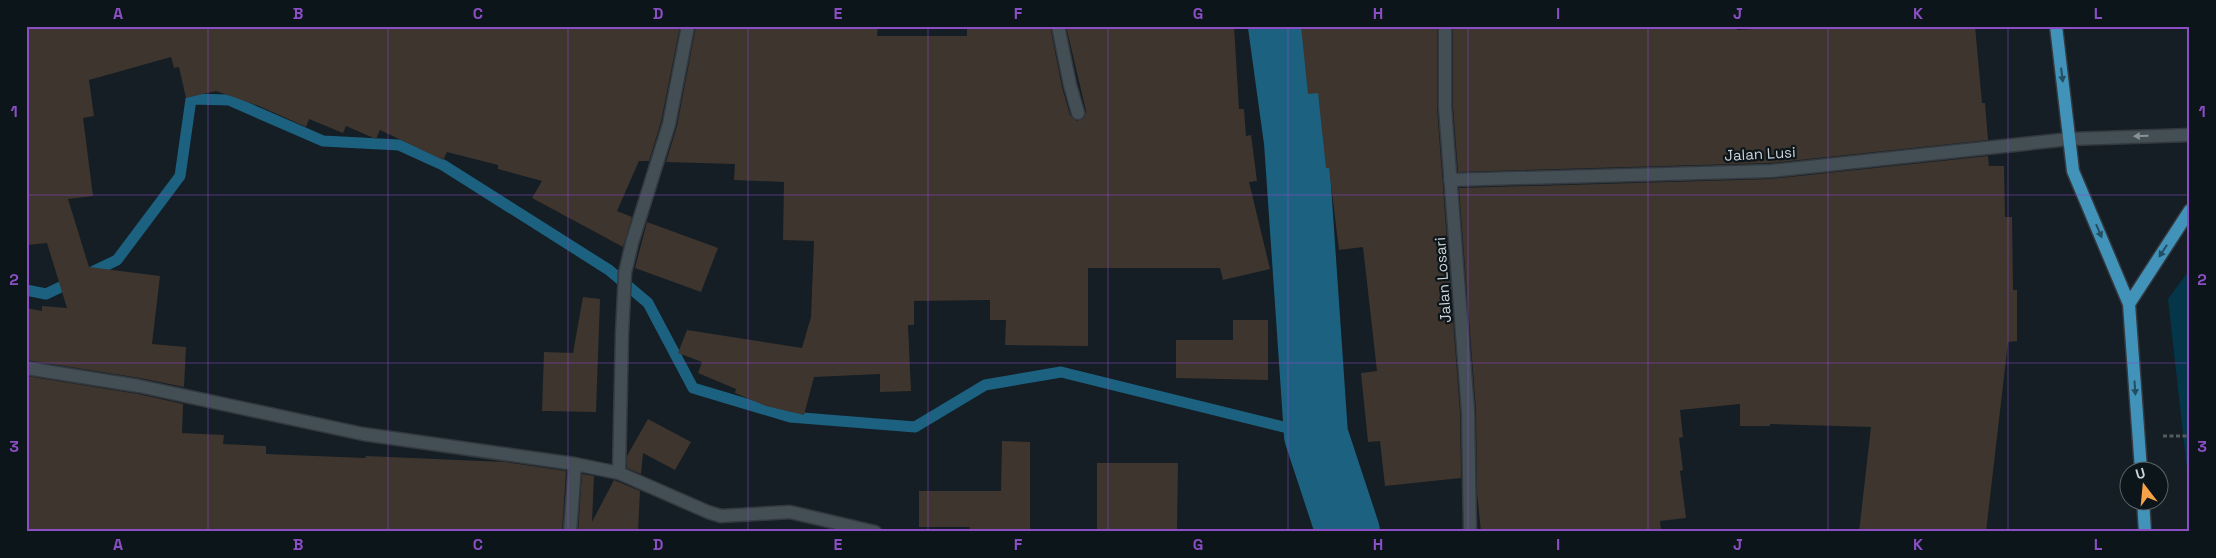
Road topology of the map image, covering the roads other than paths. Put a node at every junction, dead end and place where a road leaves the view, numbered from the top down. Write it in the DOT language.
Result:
graph roads {
  1 [pos="688,26"];
  2 [pos="1058,26"];
  3 [pos="1445,26"];
  4 [pos="2056,26"];
  5 [pos="1078,113"];
  6 [pos="2190,135"];
  7 [pos="2070,139"];
  8 [pos="1450,180"];
  9 [pos="2190,210"];
  10 [pos="2129,304"];
  11 [pos="26,368"];
  12 [pos="2140,460"];
  13 [pos="575,464"];
  14 [pos="619,473"];
  15 [pos="2144,510"];
  16 [pos="570,532"];
  17 [pos="875,532"];
  18 [pos="1470,532"];
  19 [pos="2145,532"];
  1 -- 14 [label="street"];
  2 -- 5 [label="street"];
  3 -- 8 [label="street, Jalan Losari"];
  4 -- 7 [label="main road, one-way"];
  6 -- 7 [label="street, Jalan Lusi, one-way"];
  7 -- 8 [label="street, Jalan Lusi"];
  7 -- 10 [label="main road, one-way"];
  8 -- 18 [label="street, Jalan Losari"];
  9 -- 10 [label="main road, one-way"];
  10 -- 12 [label="main road, one-way"];
  11 -- 13 [label="street"];
  13 -- 14 [label="street"];
  13 -- 16 [label="street"];
  14 -- 17 [label="street"];
  15 -- 19 [label="main road"];
}
